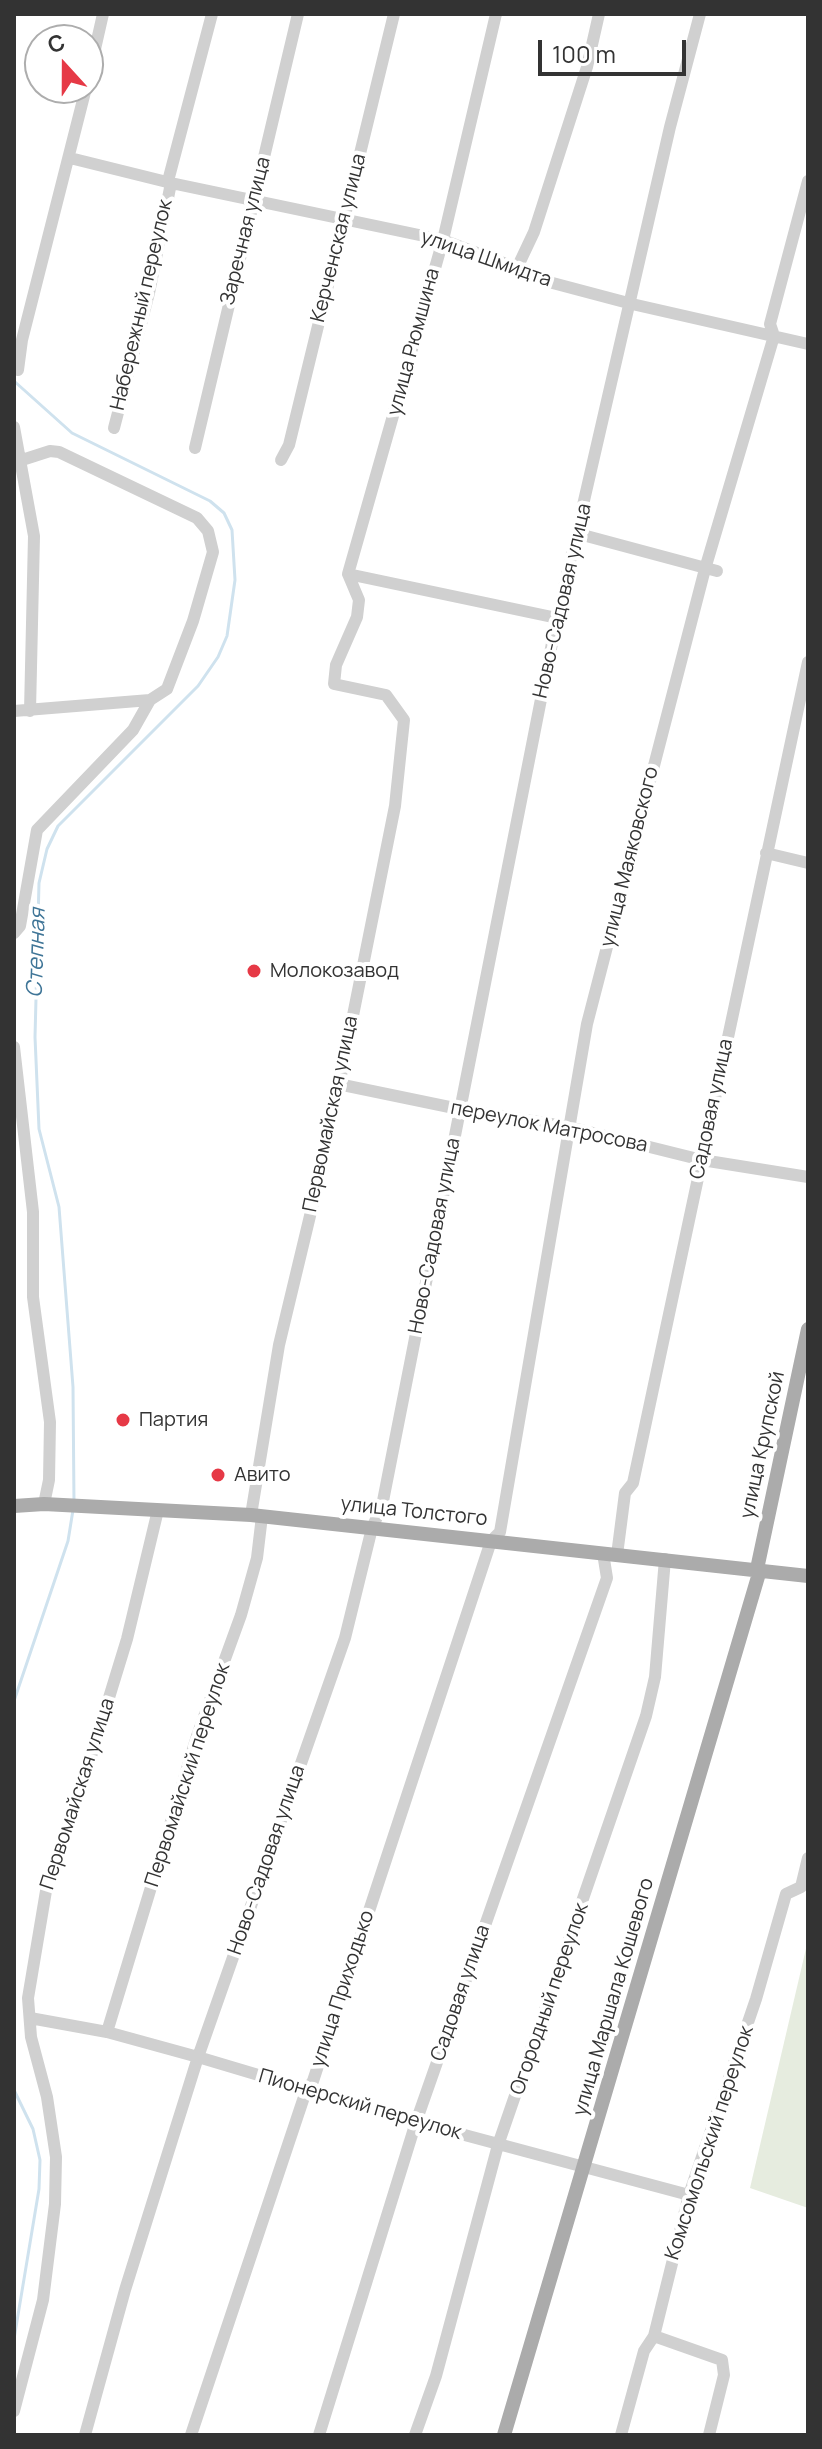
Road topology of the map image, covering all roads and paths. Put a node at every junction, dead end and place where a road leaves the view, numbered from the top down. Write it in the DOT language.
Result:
graph roads {
  1 [pos="212,14"];
  2 [pos="298,14"];
  3 [pos="394,14"];
  4 [pos="496,14"];
  5 [pos="599,14"];
  6 [pos="700,14"];
  7 [pos="82,104"];
  8 [pos="70,158"];
  9 [pos="808,181"];
  10 [pos="170,182"];
  11 [pos="253,199"];
  12 [pos="344,219"];
  13 [pos="443,240"];
  14 [pos="517,268"];
  15 [pos="632,304"];
  16 [pos="774,336"];
  17 [pos="808,344"];
  18 [pos="18,370"];
  19 [pos="14,427"];
  20 [pos="114,428"];
  21 [pos="195,448"];
  22 [pos="22,460"];
  23 [pos="281,460"];
  24 [pos="579,534"];
  25 [pos="711,570"];
  26 [pos="348,574"];
  27 [pos="557,618"];
  28 [pos="808,662"];
  29 [pos="150,700"];
  30 [pos="14,711"];
  31 [pos="30,711"];
  32 [pos="766,853"];
  33 [pos="808,863"];
  34 [pos="14,933"];
  35 [pos="14,1047"];
  36 [pos="338,1084"];
  37 [pos="459,1109"];
  38 [pos="569,1127"];
  39 [pos="702,1160"];
  40 [pos="808,1177"];
  41 [pos="808,1329"];
  42 [pos="48,1504"];
  43 [pos="14,1506"];
  44 [pos="158,1510"];
  45 [pos="257,1516"];
  46 [pos="372,1528"];
  47 [pos="491,1541"];
  48 [pos="610,1554"];
  49 [pos="665,1559"];
  50 [pos="758,1569"];
  51 [pos="808,1576"];
  52 [pos="808,1858"];
  53 [pos="30,2018"];
  54 [pos="107,2032"];
  55 [pos="198,2057"];
  56 [pos="306,2091"];
  57 [pos="416,2122"];
  58 [pos="498,2145"];
  59 [pos="585,2167"];
  60 [pos="689,2195"];
  61 [pos="654,2336"];
  62 [pos="14,2411"];
  63 [pos="85,2435"];
  64 [pos="191,2435"];
  65 [pos="319,2435"];
  66 [pos="415,2435"];
  67 [pos="504,2435"];
  68 [pos="621,2435"];
  69 [pos="709,2435"];
  1 -- 10 [label="street, Набережный переулок"];
  2 -- 11 [label="street, Заречная улица"];
  3 -- 12 [label="street, Керченская улица"];
  4 -- 13 [label="street, улица Рюмшина"];
  5 -- 14 [label="street"];
  6 -- 15 [label="street, Ново-Садовая улица"];
  7 -- 8 [label="street"];
  8 -- 10 [label="street, улица Шмидта"];
  8 -- 18 [label="street"];
  9 -- 16 [label="street, улица Маяковского"];
  10 -- 11 [label="street, улица Шмидта"];
  10 -- 20 [label="street, Набережный переулок"];
  11 -- 12 [label="street, улица Шмидта"];
  11 -- 21 [label="street, Заречная улица"];
  12 -- 13 [label="street, улица Шмидта"];
  12 -- 23 [label="street, Керченская улица"];
  13 -- 14 [label="street, улица Шмидта"];
  13 -- 26 [label="street, улица Рюмшина"];
  14 -- 15 [label="street, улица Шмидта"];
  15 -- 16 [label="street, улица Шмидта"];
  15 -- 24 [label="street, Ново-Садовая улица"];
  16 -- 17 [label="street, улица Шмидта"];
  16 -- 25 [label="street, улица Маяковского"];
  19 -- 22 [label="street"];
  22 -- 29 [label="street"];
  22 -- 31 [label="street"];
  24 -- 25 [label="street"];
  24 -- 27 [label="street, Ново-Садовая улица"];
  25 -- 38 [label="street, улица Маяковского"];
  26 -- 27 [label="street"];
  26 -- 36 [label="street, Первомайская улица"];
  27 -- 37 [label="street, Ново-Садовая улица"];
  28 -- 32 [label="street, Садовая улица"];
  29 -- 31 [label="street"];
  29 -- 34 [label="street"];
  30 -- 31 [label="street"];
  32 -- 33 [label="street"];
  32 -- 39 [label="street, Садовая улица"];
  35 -- 42 [label="street"];
  36 -- 37 [label="street, переулок Матросова"];
  36 -- 45 [label="street, Первомайская улица"];
  37 -- 38 [label="street, переулок Матросова"];
  37 -- 46 [label="street, Ново-Садовая улица"];
  38 -- 39 [label="street, переулок Матросова"];
  38 -- 47 [label="street, улица Маяковского"];
  39 -- 40 [label="street, переулок Матросова"];
  39 -- 48 [label="street, Садовая улица"];
  41 -- 50 [label="main road, улица Крупской"];
  42 -- 43 [label="main road, улица Толстого"];
  42 -- 44 [label="main road, улица Толстого"];
  44 -- 45 [label="main road, улица Толстого"];
  44 -- 53 [label="street, Первомайская улица"];
  45 -- 46 [label="main road, улица Толстого"];
  45 -- 54 [label="street, Первомайский переулок"];
  46 -- 47 [label="main road, улица Толстого"];
  46 -- 55 [label="street, Ново-Садовая улица"];
  47 -- 48 [label="main road, улица Толстого"];
  47 -- 56 [label="street, улица Приходько"];
  48 -- 49 [label="main road, улица Толстого"];
  48 -- 57 [label="street, Садовая улица"];
  49 -- 50 [label="main road, улица Толстого"];
  49 -- 58 [label="street, Огородный переулок"];
  50 -- 51 [label="main road, улица Толстого"];
  50 -- 59 [label="main road, улица Маршала Кошевого"];
  52 -- 60 [label="street, Комсомольский переулок"];
  53 -- 54 [label="street, Пионерский переулок"];
  53 -- 62 [label="street, Первомайская улица"];
  54 -- 55 [label="street, Пионерский переулок"];
  55 -- 56 [label="street, Пионерский переулок"];
  55 -- 63 [label="street, Ново-Садовая улица"];
  56 -- 57 [label="street, Пионерский переулок"];
  56 -- 64 [label="street, улица Приходько"];
  57 -- 58 [label="street, Пионерский переулок"];
  57 -- 65 [label="street, Садовая улица"];
  58 -- 59 [label="street, Пионерский переулок"];
  58 -- 66 [label="street, Огородный переулок"];
  59 -- 60 [label="street, Пионерский переулок"];
  59 -- 67 [label="main road, улица Маршала Кошевого"];
  60 -- 61 [label="street, Комсомольский переулок"];
  61 -- 68 [label="street, Комсомольский переулок"];
  61 -- 69 [label="street"];
}
